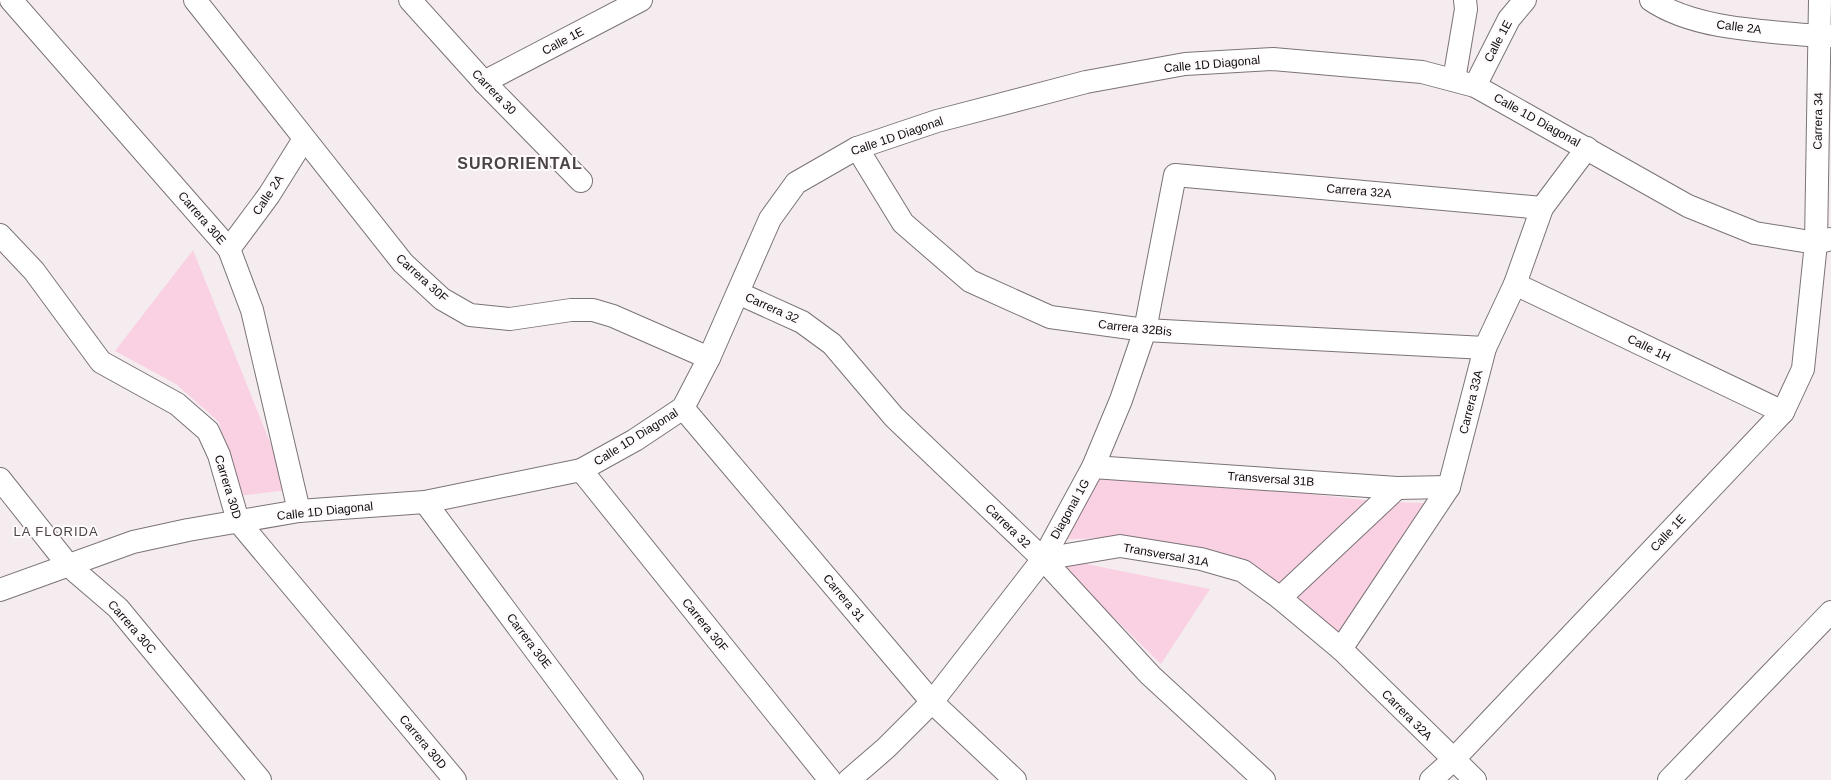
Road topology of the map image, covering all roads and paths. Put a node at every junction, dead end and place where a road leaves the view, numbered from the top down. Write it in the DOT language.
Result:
graph roads {
  1 [pos="11,0"];
  2 [pos="196,0"];
  3 [pos="410,0"];
  4 [pos="641,0"];
  5 [pos="1465,0"];
  6 [pos="1525,0"];
  7 [pos="1651,0"];
  8 [pos="1820,0"];
  9 [pos="1825,36"];
  10 [pos="1454,80"];
  11 [pos="484,82"];
  12 [pos="1475,86"];
  13 [pos="304,139"];
  14 [pos="856,148"];
  15 [pos="1587,148"];
  16 [pos="1175,175"];
  17 [pos="581,181"];
  18 [pos="1542,208"];
  19 [pos="0,235"];
  20 [pos="1823,241"];
  21 [pos="229,249"];
  22 [pos="1514,284"];
  23 [pos="738,293"];
  24 [pos="1144,330"];
  25 [pos="1485,348"];
  26 [pos="709,358"];
  27 [pos="683,408"];
  28 [pos="1783,412"];
  29 [pos="1093,467"];
  30 [pos="581,470"];
  31 [pos="0,479"];
  32 [pos="1449,486"];
  33 [pos="1397,488"];
  34 [pos="425,502"];
  35 [pos="299,511"];
  36 [pos="238,521"];
  37 [pos="1043,559"];
  38 [pos="69,566"];
  39 [pos="0,590"];
  40 [pos="1280,598"];
  41 [pos="1831,612"];
  42 [pos="1341,649"];
  43 [pos="932,702"];
  44 [pos="1453,760"];
  45 [pos="260,780"];
  46 [pos="455,780"];
  47 [pos="632,780"];
  48 [pos="830,780"];
  49 [pos="849,780"];
  50 [pos="1015,780"];
  51 [pos="1264,780"];
  52 [pos="1431,780"];
  53 [pos="1475,780"];
  54 [pos="1668,780"];
  1 -- 21 [label="street, Carrera 30E"];
  2 -- 13 [label="street, Carrera 30F"];
  3 -- 11 [label="street, Carrera 30"];
  4 -- 11 [label="street, Calle 1E"];
  5 -- 10 [label="street"];
  6 -- 12 [label="street, Calle 1E"];
  7 -- 9 [label="street, Calle 2A"];
  8 -- 9 [label="street, Carrera 34"];
  9 -- 20 [label="street, Carrera 34"];
  10 -- 12 [label="street, Calle 1D Diagonal"];
  10 -- 14 [label="street, Calle 1D Diagonal"];
  11 -- 17 [label="street, Carrera 30"];
  12 -- 15 [label="street, Calle 1D Diagonal"];
  13 -- 21 [label="street, Calle 2A"];
  13 -- 26 [label="street, Carrera 30F"];
  14 -- 23 [label="street, Calle 1D Diagonal"];
  14 -- 24 [label="street, Carrera 32Bis"];
  15 -- 18 [label="street, Carrera 33A"];
  15 -- 20 [label="street, Calle 1D Diagonal"];
  16 -- 18 [label="street, Carrera 32A"];
  16 -- 24 [label="street, Diagonal 1G"];
  18 -- 22 [label="street, Carrera 33A"];
  19 -- 36 [label="street, Carrera 30D"];
  20 -- 28 [label="street, Calle 1E"];
  21 -- 35 [label="street, Carrera 30E"];
  22 -- 25 [label="street, Carrera 33A"];
  22 -- 28 [label="street, Calle 1H"];
  23 -- 26 [label="street, Calle 1D Diagonal"];
  23 -- 37 [label="street, Carrera 32"];
  24 -- 25 [label="street, Carrera 32Bis"];
  24 -- 29 [label="street, Diagonal 1G"];
  25 -- 32 [label="street, Carrera 33A"];
  26 -- 27 [label="street, Calle 1D Diagonal"];
  27 -- 30 [label="street, Calle 1D Diagonal"];
  27 -- 43 [label="street, Carrera 31"];
  28 -- 44 [label="street, Calle 1E"];
  29 -- 33 [label="street, Transversal 31B"];
  29 -- 37 [label="street, Diagonal 1G"];
  30 -- 34 [label="street, Calle 1D Diagonal"];
  30 -- 48 [label="street, Carrera 30F"];
  31 -- 38 [label="street, Carrera 30C"];
  32 -- 33 [label="street, Transversal 31B"];
  32 -- 42 [label="street, Carrera 33A"];
  33 -- 40 [label="street"];
  34 -- 35 [label="street, Calle 1D Diagonal"];
  34 -- 47 [label="street, Carrera 30E"];
  35 -- 36 [label="street, Calle 1D Diagonal"];
  36 -- 38 [label="street, Calle 1D Diagonal"];
  36 -- 46 [label="street, Carrera 30D"];
  37 -- 40 [label="street, Transversal 31A"];
  37 -- 43 [label="street, Diagonal 1G"];
  37 -- 51 [label="street, Carrera 32"];
  38 -- 39 [label="street, Calle 1D Diagonal"];
  38 -- 45 [label="street, Carrera 30C"];
  40 -- 42 [label="street, Transversal 31A"];
  41 -- 54 [label="street"];
  42 -- 44 [label="street, Carrera 32A"];
  43 -- 49 [label="street, Diagonal 1G"];
  43 -- 50 [label="street, Carrera 31"];
  44 -- 52 [label="street, Calle 1E"];
  44 -- 53 [label="street, Carrera 32A"];
}
